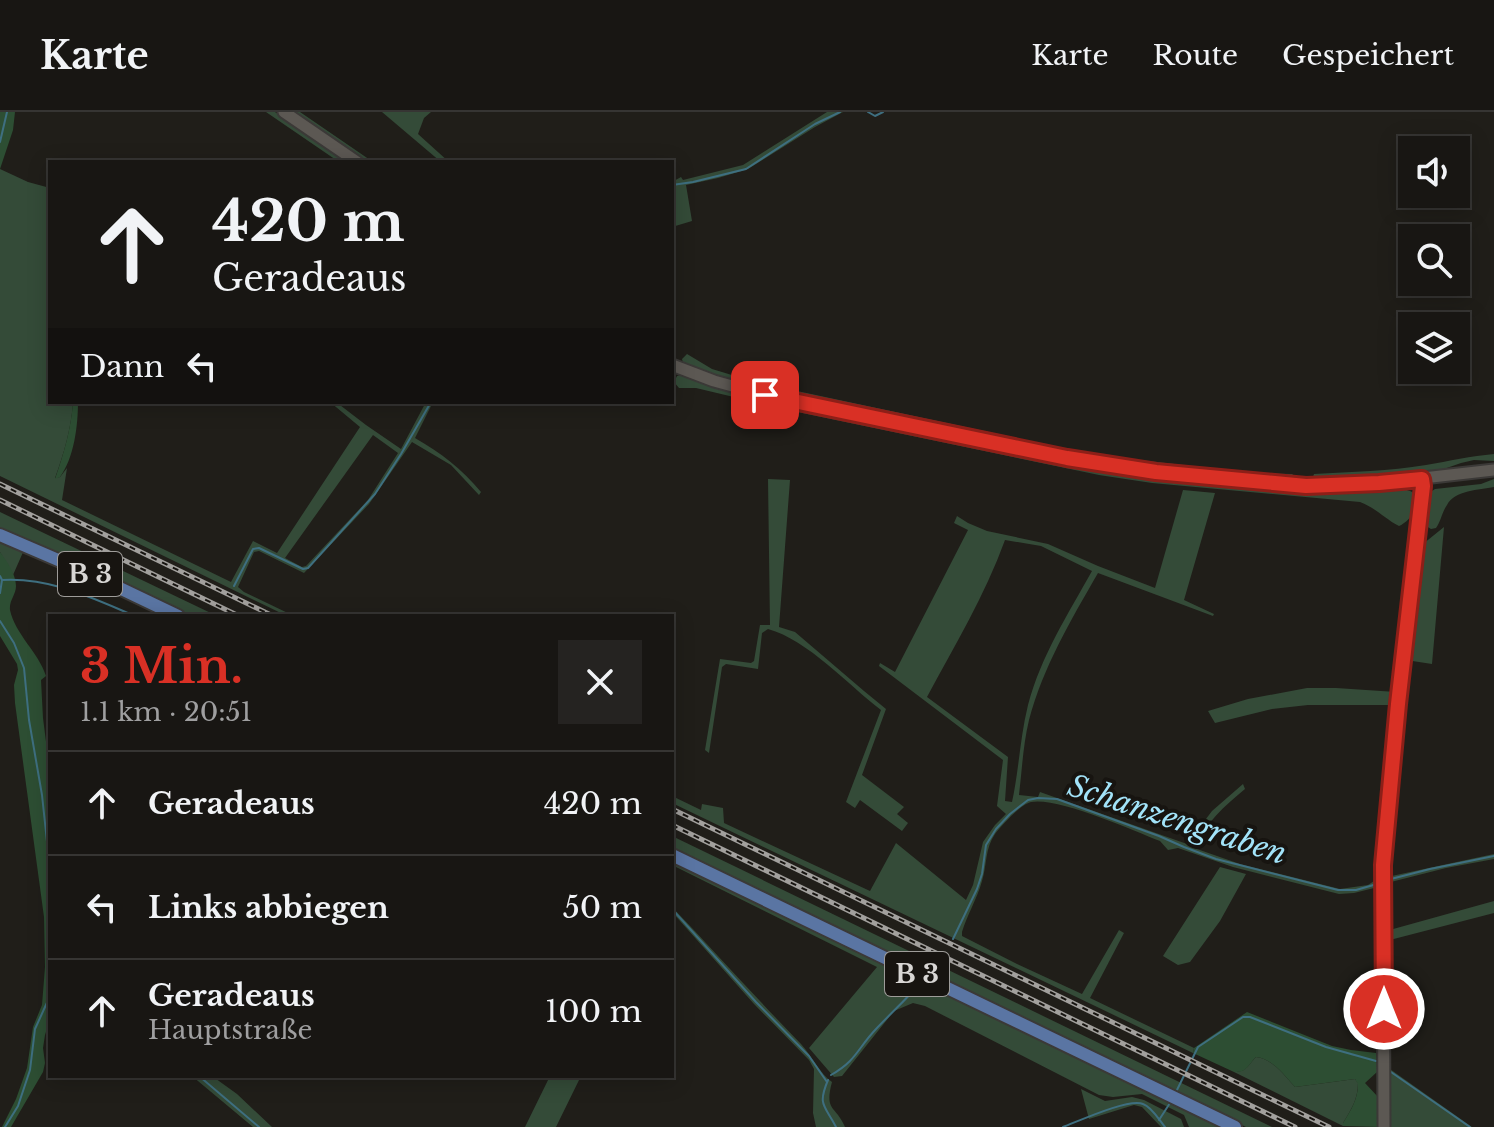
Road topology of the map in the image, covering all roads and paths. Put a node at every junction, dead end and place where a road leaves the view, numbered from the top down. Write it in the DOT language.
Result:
graph roads {
  1 [pos="284,112"];
  2 [pos="354,160"];
  3 [pos="674,366"];
  4 [pos="1494,470"];
  5 [pos="1422,479"];
  6 [pos="0,535"];
  7 [pos="174,614"];
  8 [pos="674,856"];
  9 [pos="1235,1127"];
  10 [pos="1384,1127"];
  1 -- 2 [label="street"];
  3 -- 5 [label="street"];
  4 -- 5 [label="street"];
  5 -- 10 [label="street"];
  6 -- 7 [label="main road, B 3"];
  8 -- 9 [label="main road, B 3"];
}
